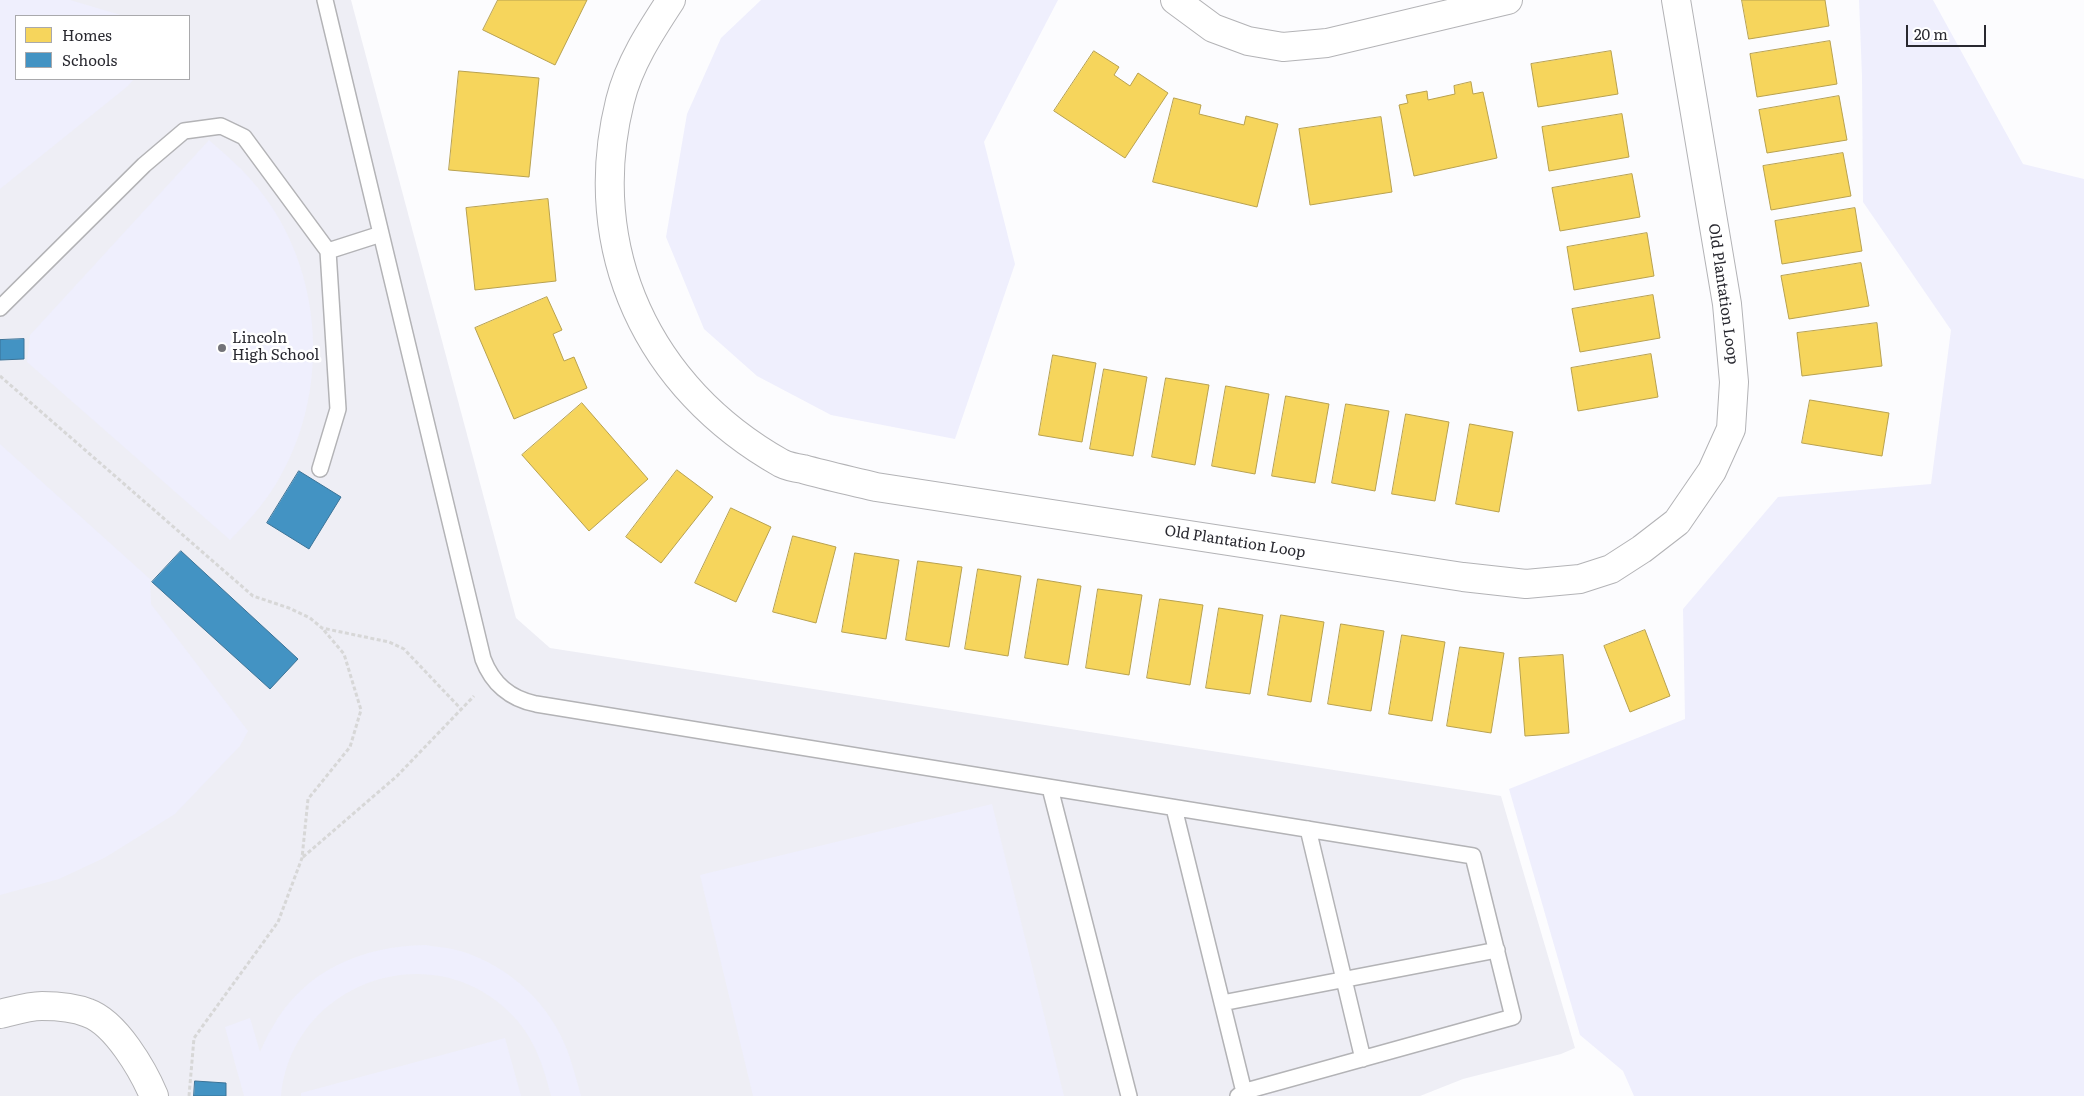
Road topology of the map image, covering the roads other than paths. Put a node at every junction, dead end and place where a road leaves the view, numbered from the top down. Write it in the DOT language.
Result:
graph roads {
  1 [pos="325,0"];
  2 [pos="671,0"];
  3 [pos="1175,0"];
  4 [pos="1508,0"];
  5 [pos="1676,0"];
  6 [pos="381,234"];
  7 [pos="328,250"];
  8 [pos="0,308"];
  9 [pos="320,469"];
  10 [pos="1050,788"];
  11 [pos="1174,808"];
  12 [pos="1308,830"];
  13 [pos="1497,950"];
  14 [pos="1344,979"];
  15 [pos="1222,1003"];
  16 [pos="0,1014"];
  17 [pos="1363,1059"];
  18 [pos="1241,1094"];
  19 [pos="154,1096"];
  20 [pos="1130,1096"];
  1 -- 6 [label="lane"];
  2 -- 5 [label="street, Old Plantation Loop"];
  3 -- 4 [label="street"];
  6 -- 7 [label="lane"];
  6 -- 10 [label="lane"];
  7 -- 8 [label="lane"];
  7 -- 9 [label="lane"];
  10 -- 11 [label="lane"];
  10 -- 20 [label="lane"];
  11 -- 12 [label="lane"];
  11 -- 15 [label="lane"];
  12 -- 13 [label="lane"];
  12 -- 14 [label="lane"];
  13 -- 14 [label="lane"];
  13 -- 17 [label="lane"];
  14 -- 15 [label="lane"];
  14 -- 17 [label="lane"];
  15 -- 18 [label="lane"];
  16 -- 19 [label="street"];
  17 -- 18 [label="lane"];
}
